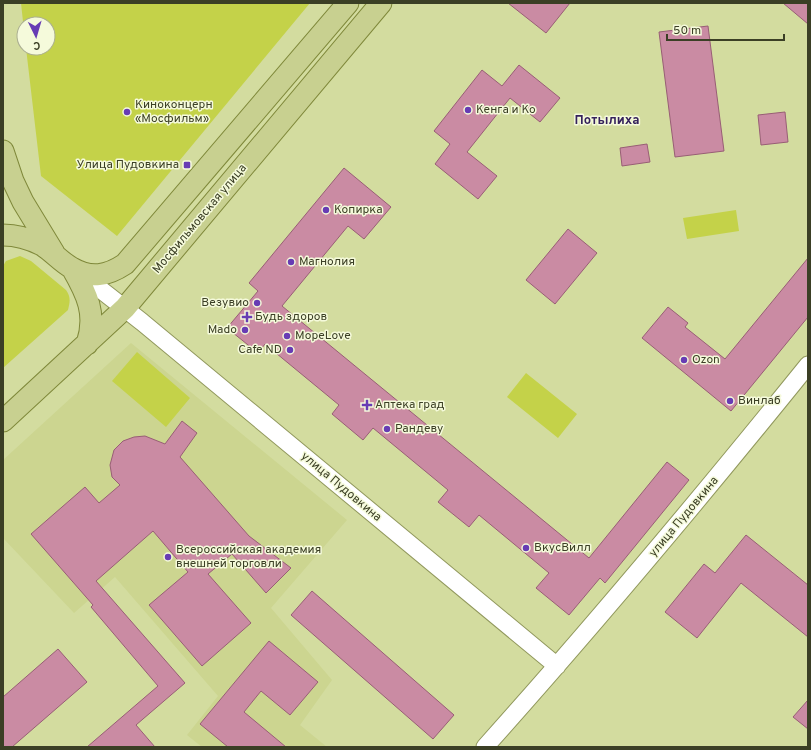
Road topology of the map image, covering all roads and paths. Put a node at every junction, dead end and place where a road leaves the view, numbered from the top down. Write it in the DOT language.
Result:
graph roads {
  1 [pos="348,3"];
  2 [pos="381,3"];
  3 [pos="3,151"];
  4 [pos="3,235"];
  5 [pos="54,253"];
  6 [pos="72,268"];
  7 [pos="125,308"];
  8 [pos="87,344"];
  9 [pos="808,365"];
  10 [pos="24,403"];
  11 [pos="3,407"];
  12 [pos="3,421"];
  13 [pos="557,666"];
  14 [pos="485,747"];
  1 -- 6 [label="main road"];
  2 -- 7 [label="main road, Мосфильмовская улица"];
  3 -- 5 [label="main road"];
  4 -- 5 [label="main road"];
  5 -- 6 [label="main road"];
  6 -- 7 [label="street, улица Пудовкина"];
  6 -- 8 [label="main road"];
  7 -- 8 [label="main road, Мосфильмовская улица"];
  7 -- 13 [label="street, улица Пудовкина"];
  8 -- 10 [label="main road, Мосфильмовская улица"];
  9 -- 13 [label="street, улица Пудовкина"];
  10 -- 11 [label="main road"];
  10 -- 12 [label="main road, Мосфильмовская улица"];
  13 -- 14 [label="street, улица Пудовкина"];
}
